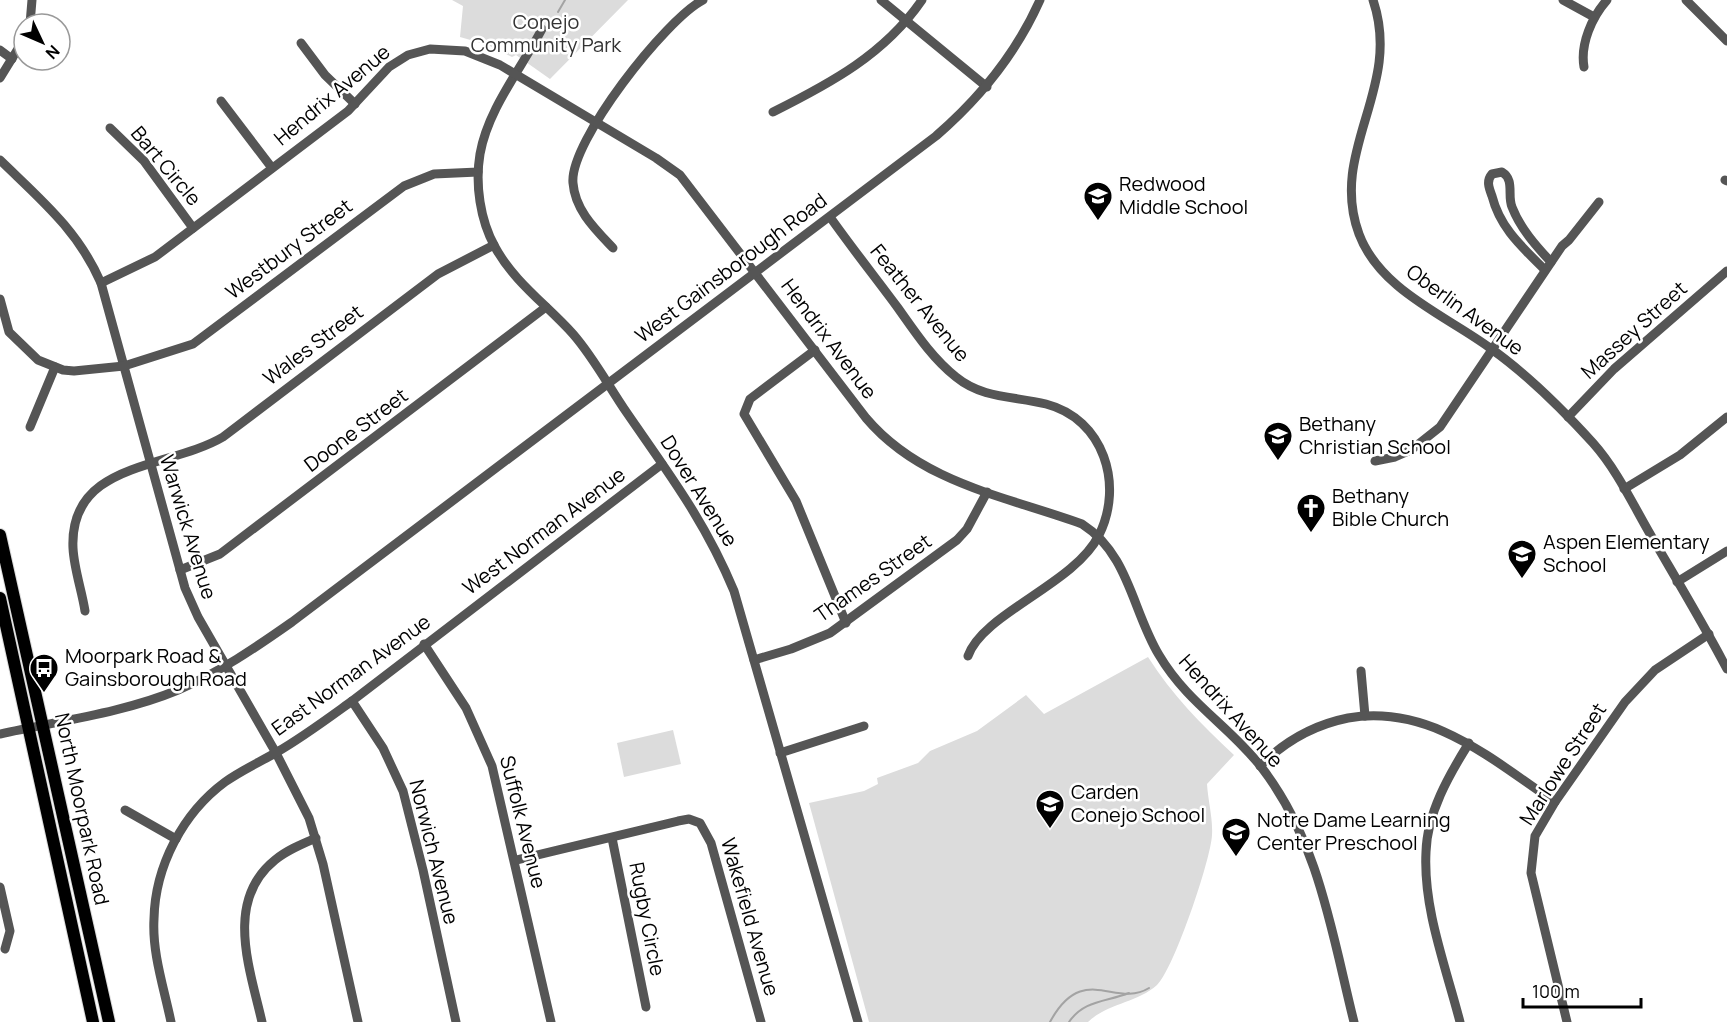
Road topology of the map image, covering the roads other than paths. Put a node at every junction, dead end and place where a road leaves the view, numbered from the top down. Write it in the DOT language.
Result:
graph roads {
  1 [pos="703,0"];
  2 [pos="880,0"];
  3 [pos="922,0"];
  4 [pos="1040,0"];
  5 [pos="1373,0"];
  6 [pos="1563,0"];
  7 [pos="1607,0"];
  8 [pos="1686,0"];
  9 [pos="1594,17"];
  10 [pos="908,20"];
  11 [pos="542,29"];
  12 [pos="1727,41"];
  13 [pos="301,43"];
  14 [pos="0,50"];
  15 [pos="12,59"];
  16 [pos="0,67"];
  17 [pos="1584,67"];
  18 [pos="516,75"];
  19 [pos="0,78"];
  20 [pos="987,87"];
  21 [pos="221,101"];
  22 [pos="355,104"];
  23 [pos="773,112"];
  24 [pos="597,121"];
  25 [pos="110,128"];
  26 [pos="0,160"];
  27 [pos="272,168"];
  28 [pos="478,172"];
  29 [pos="1599,202"];
  30 [pos="830,217"];
  31 [pos="193,228"];
  32 [pos="494,245"];
  33 [pos="612,248"];
  34 [pos="1548,266"];
  35 [pos="1727,271"];
  36 [pos="755,272"];
  37 [pos="101,283"];
  38 [pos="0,299"];
  39 [pos="546,307"];
  40 [pos="1491,348"];
  41 [pos="814,350"];
  42 [pos="124,366"];
  43 [pos="55,367"];
  44 [pos="608,383"];
  45 [pos="1568,417"];
  46 [pos="1727,417"];
  47 [pos="30,427"];
  48 [pos="1375,461"];
  49 [pos="149,464"];
  50 [pos="662,464"];
  51 [pos="1624,489"];
  52 [pos="987,492"];
  53 [pos="0,535"];
  54 [pos="1100,535"];
  55 [pos="1727,551"];
  56 [pos="180,570"];
  57 [pos="1677,582"];
  58 [pos="0,598"];
  59 [pos="86,611"];
  60 [pos="846,623"];
  61 [pos="447,627"];
  62 [pos="1709,634"];
  63 [pos="424,644"];
  64 [pos="968,656"];
  65 [pos="754,660"];
  66 [pos="226,667"];
  67 [pos="1727,669"];
  68 [pos="1361,672"];
  69 [pos="352,700"];
  70 [pos="1365,716"];
  71 [pos="43,725"];
  72 [pos="864,726"];
  73 [pos="29,728"];
  74 [pos="0,734"];
  75 [pos="1470,743"];
  76 [pos="276,753"];
  77 [pos="780,753"];
  78 [pos="1260,766"];
  79 [pos="1555,802"];
  80 [pos="125,810"];
  81 [pos="316,838"];
  82 [pos="612,838"];
  83 [pos="176,839"];
  84 [pos="516,860"];
  85 [pos="0,887"];
  86 [pos="5,949"];
  87 [pos="646,1007"];
  88 [pos="93,1022"];
  89 [pos="109,1022"];
  90 [pos="171,1022"];
  91 [pos="262,1022"];
  92 [pos="357,1022"];
  93 [pos="456,1022"];
  94 [pos="551,1022"];
  95 [pos="761,1022"];
  96 [pos="858,1022"];
  97 [pos="1354,1022"];
  98 [pos="1460,1022"];
  99 [pos="1567,1022"];
  1 -- 24 [label="street"];
  2 -- 10 [label="street"];
  3 -- 10 [label="street"];
  4 -- 20 [label="street, West Gainsborough Road"];
  5 -- 40 [label="street, Oberlin Avenue"];
  6 -- 9 [label="street"];
  7 -- 9 [label="street"];
  8 -- 12 [label="street"];
  9 -- 17 [label="street"];
  10 -- 20 [label="street"];
  10 -- 23 [label="street"];
  11 -- 18 [label="street, Dover Avenue"];
  13 -- 22 [label="street"];
  14 -- 15 [label="street"];
  15 -- 16 [label="street"];
  15 -- 19 [label="street"];
  18 -- 22 [label="street, Hendrix Avenue"];
  18 -- 24 [label="street, Hendrix Avenue"];
  18 -- 28 [label="street, Dover Avenue"];
  20 -- 30 [label="street, West Gainsborough Road"];
  21 -- 27 [label="street"];
  22 -- 27 [label="street, Hendrix Avenue"];
  24 -- 33 [label="street"];
  24 -- 36 [label="street, Hendrix Avenue"];
  25 -- 31 [label="street, Bart Circle"];
  26 -- 37 [label="street, Warwick Avenue"];
  27 -- 31 [label="street, Hendrix Avenue"];
  28 -- 32 [label="street, Dover Avenue"];
  28 -- 42 [label="street, Westbury Street"];
  29 -- 34 [label="street"];
  30 -- 36 [label="street, West Gainsborough Road"];
  30 -- 54 [label="street, Feather Avenue"];
  31 -- 37 [label="street, Hendrix Avenue"];
  32 -- 39 [label="street, Dover Avenue"];
  32 -- 49 [label="street, Wales Street"];
  34 -- 34 [label="street"];
  34 -- 40 [label="street"];
  35 -- 45 [label="street, Massey Street"];
  36 -- 41 [label="street, Hendrix Avenue"];
  36 -- 44 [label="street, West Gainsborough Road"];
  37 -- 42 [label="street, Warwick Avenue"];
  38 -- 43 [label="street"];
  39 -- 44 [label="street, Dover Avenue"];
  39 -- 56 [label="street, Doone Street"];
  40 -- 45 [label="street, Oberlin Avenue"];
  40 -- 48 [label="street"];
  41 -- 52 [label="street, Hendrix Avenue"];
  41 -- 60 [label="street"];
  42 -- 43 [label="street, Westbury Street"];
  42 -- 49 [label="street, Warwick Avenue"];
  43 -- 47 [label="street"];
  44 -- 50 [label="street, Dover Avenue"];
  44 -- 66 [label="street, West Gainsborough Road"];
  45 -- 51 [label="street, Oberlin Avenue"];
  46 -- 51 [label="street"];
  49 -- 56 [label="street, Warwick Avenue"];
  49 -- 59 [label="street, Wales Street"];
  50 -- 61 [label="street, West Norman Avenue"];
  50 -- 65 [label="street, Dover Avenue"];
  51 -- 57 [label="street, Oberlin Avenue"];
  52 -- 54 [label="street, Hendrix Avenue"];
  52 -- 60 [label="street, Thames Street"];
  53 -- 71 [label="main road, North Moorpark Road"];
  54 -- 64 [label="street, Feather Avenue"];
  54 -- 78 [label="street, Hendrix Avenue"];
  55 -- 57 [label="street"];
  56 -- 66 [label="street, Warwick Avenue"];
  57 -- 62 [label="street, Oberlin Avenue"];
  58 -- 73 [label="main road, North Moorpark Road"];
  60 -- 65 [label="street, Thames Street"];
  61 -- 63 [label="street, East Norman Avenue"];
  62 -- 67 [label="street, Oberlin Avenue"];
  62 -- 79 [label="street, Marlowe Street"];
  63 -- 69 [label="street, East Norman Avenue"];
  63 -- 84 [label="street, Suffolk Avenue"];
  65 -- 77 [label="street, Dover Avenue"];
  66 -- 71 [label="street, West Gainsborough Road"];
  66 -- 76 [label="street, Warwick Avenue"];
  68 -- 70 [label="street"];
  69 -- 76 [label="street, East Norman Avenue"];
  69 -- 93 [label="street, Norwich Avenue"];
  70 -- 75 [label="street"];
  70 -- 78 [label="street"];
  71 -- 73 [label="street, West Gainsborough Road"];
  71 -- 89 [label="main road, North Moorpark Road"];
  72 -- 77 [label="street"];
  73 -- 74 [label="street, West Gainsborough Road"];
  73 -- 88 [label="main road, North Moorpark Road"];
  75 -- 79 [label="street"];
  75 -- 98 [label="street"];
  76 -- 81 [label="street, Warwick Avenue"];
  76 -- 83 [label="street, East Norman Avenue"];
  77 -- 96 [label="street, Dover Avenue"];
  78 -- 97 [label="street, Hendrix Avenue"];
  79 -- 99 [label="street, Marlowe Street"];
  80 -- 83 [label="street"];
  81 -- 91 [label="street"];
  81 -- 92 [label="street, Warwick Avenue"];
  82 -- 84 [label="street"];
  82 -- 87 [label="street, Rugby Circle"];
  82 -- 95 [label="street, Wakefield Avenue"];
  83 -- 90 [label="street, East Norman Avenue"];
  84 -- 94 [label="street, Suffolk Avenue"];
  85 -- 86 [label="street"];
}
